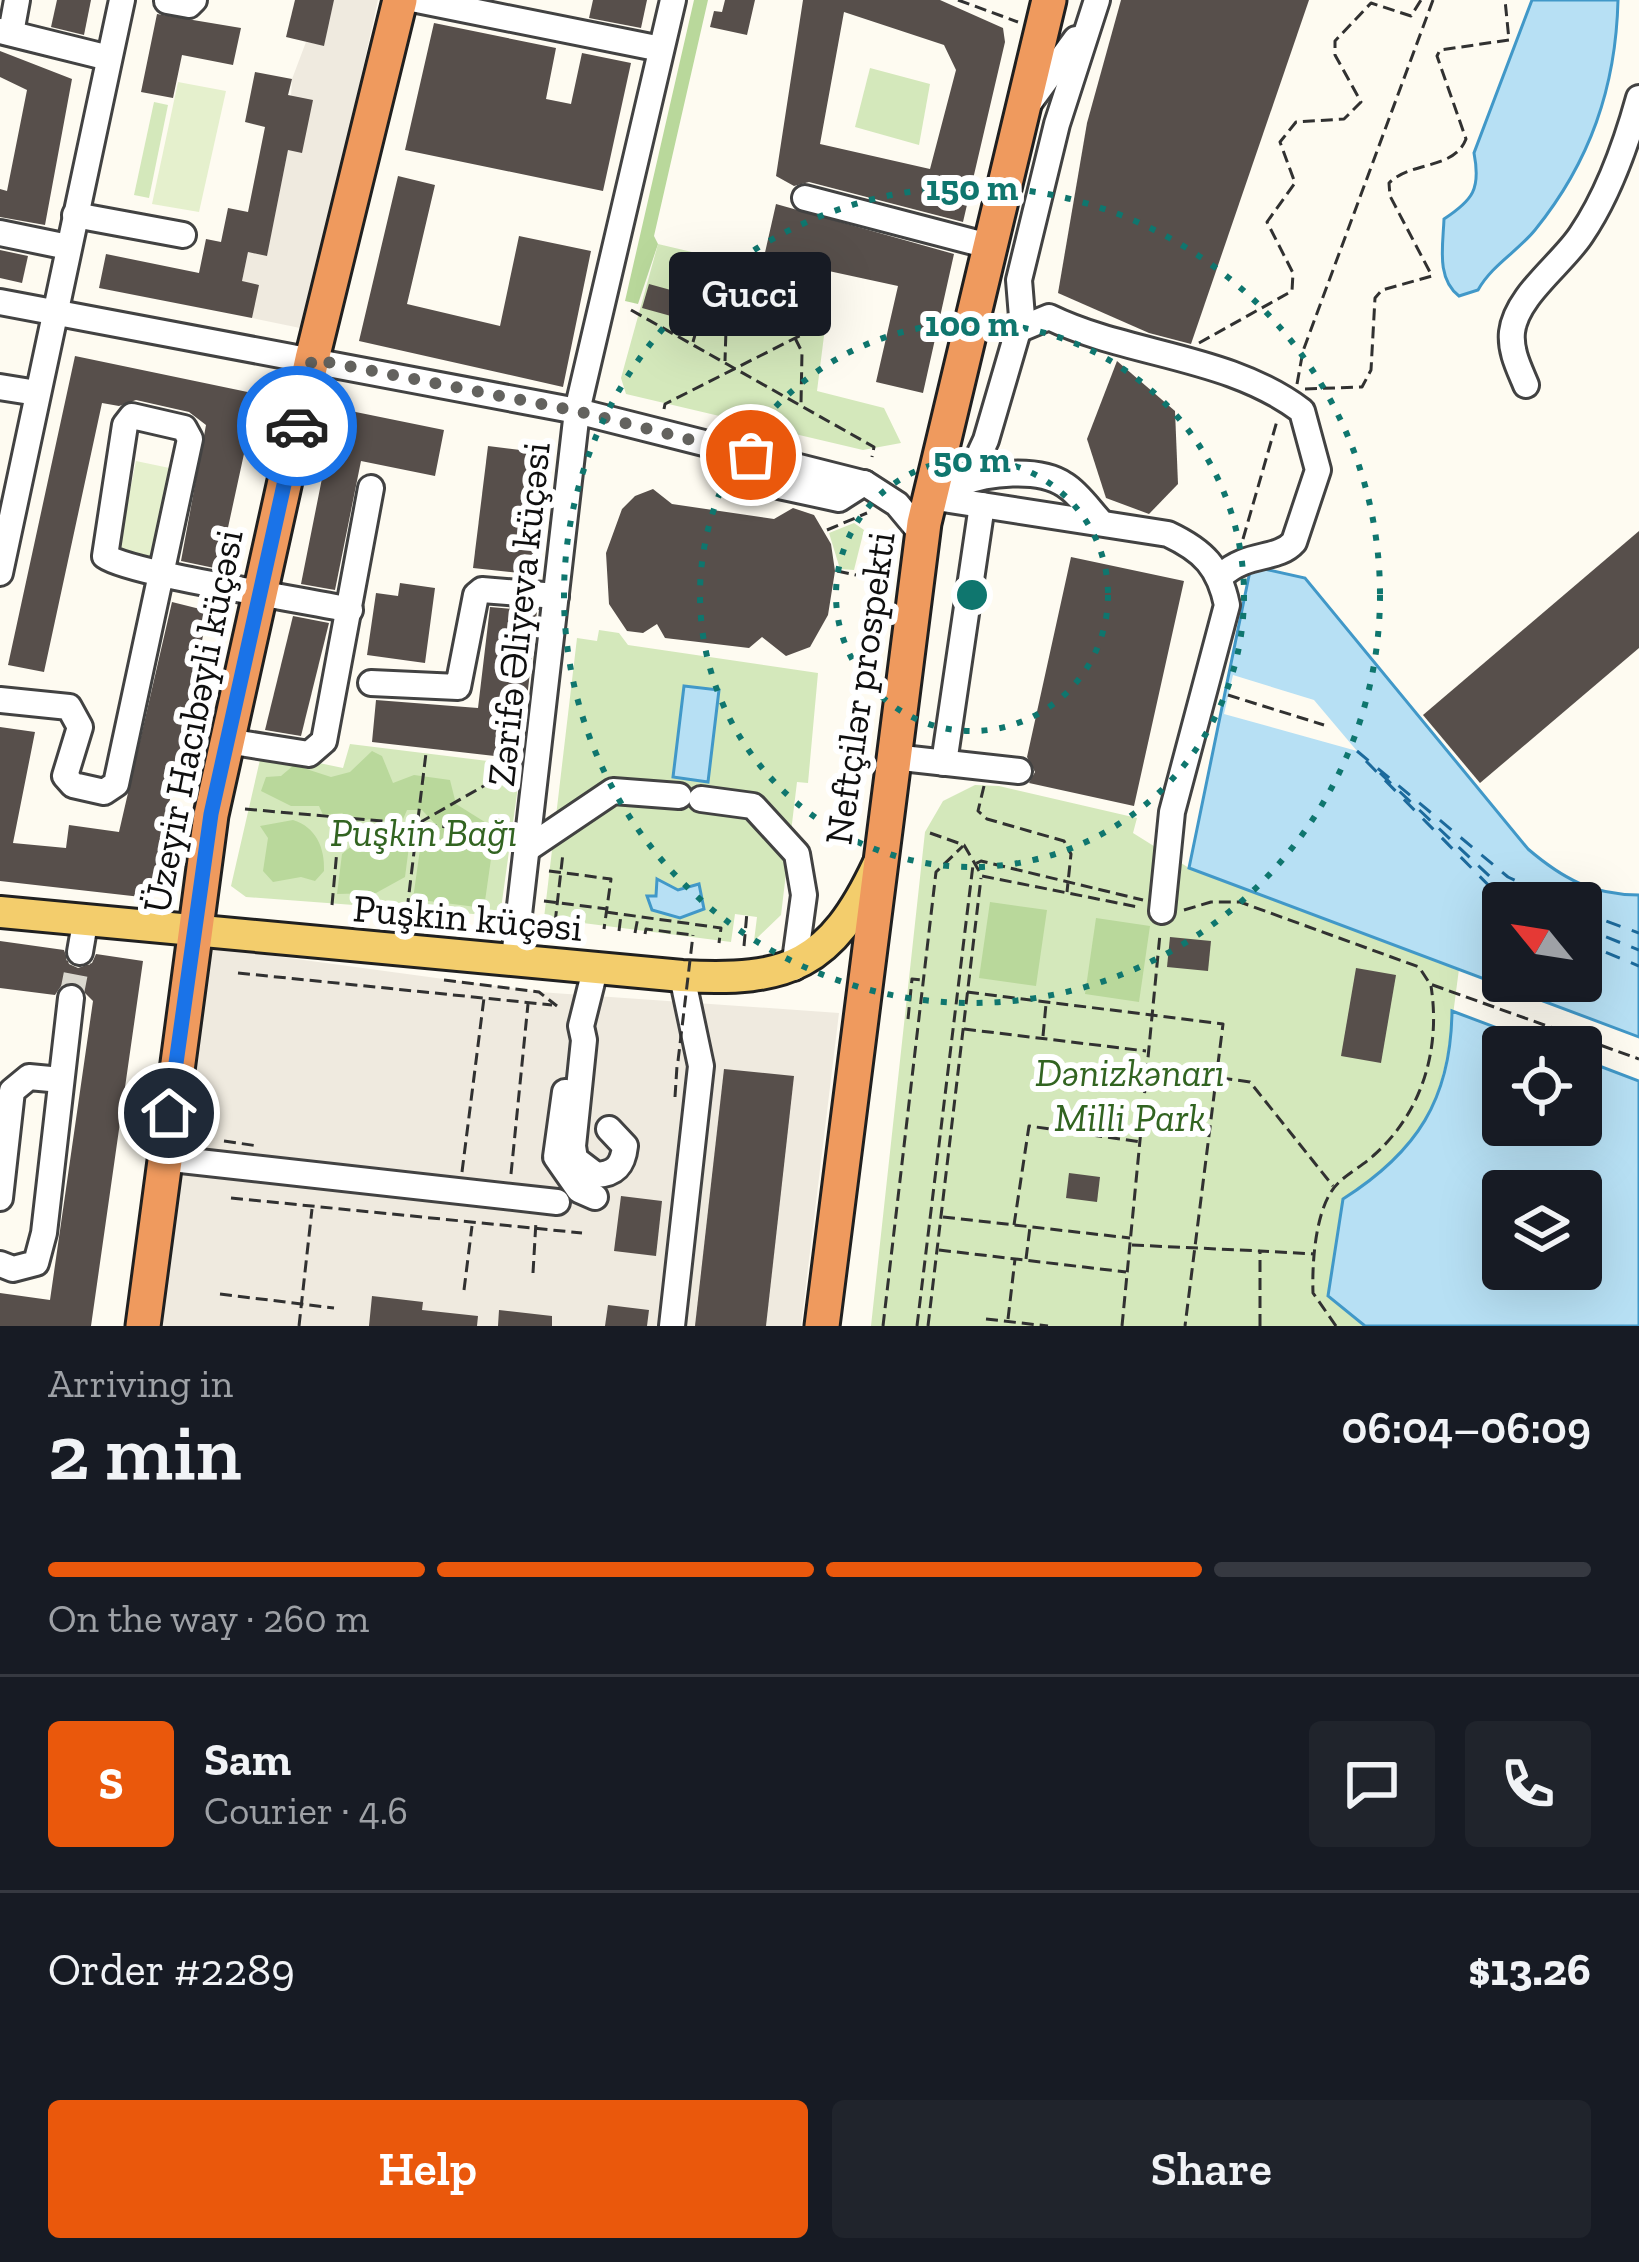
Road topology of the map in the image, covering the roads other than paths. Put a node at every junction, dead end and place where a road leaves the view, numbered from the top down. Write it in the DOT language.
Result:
graph roads {
  1 [pos="17,0"];
  2 [pos="122,0"];
  3 [pos="194,0"];
  4 [pos="400,0"];
  5 [pos="417,0"];
  6 [pos="673,0"];
  7 [pos="1048,0"];
  8 [pos="167,1"];
  9 [pos="1094,9"];
  10 [pos="6,32"];
  11 [pos="662,49"];
  12 [pos="109,58"];
  13 [pos="1639,98"];
  14 [pos="1021,114"];
  15 [pos="806,198"];
  16 [pos="75,215"];
  17 [pos="0,233"];
  18 [pos="182,235"];
  19 [pos="989,246"];
  20 [pos="68,247"];
  21 [pos="0,302"];
  22 [pos="53,312"];
  23 [pos="1018,330"];
  24 [pos="312,359"];
  25 [pos="1526,385"];
  26 [pos="0,387"];
  27 [pos="37,393"];
  28 [pos="577,411"];
  29 [pos="864,484"];
  30 [pos="779,486"];
  31 [pos="371,488"];
  32 [pos="930,496"];
  33 [pos="982,505"];
  34 [pos="1100,520"];
  35 [pos="922,534"];
  36 [pos="164,571"];
  37 [pos="0,574"];
  38 [pos="1221,576"];
  39 [pos="260,591"];
  40 [pos="556,596"];
  41 [pos="350,610"];
  42 [pos="371,683"];
  43 [pos="0,700"];
  44 [pos="227,741"];
  45 [pos="893,757"];
  46 [pos="944,763"];
  47 [pos="1018,771"];
  48 [pos="520,841"];
  49 [pos="878,865"];
  50 [pos="1162,904"];
  51 [pos="0,912"];
  52 [pos="192,933"];
  53 [pos="514,958"];
  54 [pos="596,966"];
  55 [pos="794,968"];
  56 [pos="682,976"];
  57 [pos="71,998"];
  58 [pos="581,1026"];
  59 [pos="62,1080"];
  60 [pos="609,1130"];
  61 [pos="164,1158"];
  62 [pos="595,1197"];
  63 [pos="0,1198"];
  64 [pos="557,1202"];
  65 [pos="0,1264"];
  66 [pos="143,1326"];
  67 [pos="672,1326"];
  68 [pos="822,1326"];
  1 -- 10 [label="street"];
  2 -- 12 [label="street"];
  3 -- 8 [label="street"];
  4 -- 24 [label="highway, Üzeyir Hacıbəyli küçəsi"];
  5 -- 11 [label="street"];
  6 -- 11 [label="street, Zərifə Əliyeva küçəsi"];
  7 -- 14 [label="highway, Neftçilər prospekti"];
  9 -- 14 [label="street"];
  9 -- 23 [label="street"];
  10 -- 12 [label="street"];
  11 -- 28 [label="street, Zərifə Əliyeva küçəsi"];
  12 -- 16 [label="street"];
  13 -- 25 [label="street"];
  14 -- 19 [label="highway, Neftçilər prospekti"];
  15 -- 19 [label="street"];
  16 -- 18 [label="street"];
  16 -- 20 [label="street"];
  17 -- 20 [label="street"];
  19 -- 32 [label="highway, Neftçilər prospekti"];
  20 -- 22 [label="street"];
  21 -- 22 [label="street"];
  22 -- 24 [label="street"];
  22 -- 27 [label="street"];
  23 -- 32 [label="street"];
  23 -- 38 [label="street"];
  24 -- 28 [label="street"];
  24 -- 39 [label="highway, Üzeyir Hacıbəyli küçəsi"];
  26 -- 27 [label="street"];
  27 -- 37 [label="street"];
  28 -- 29 [label="street"];
  28 -- 40 [label="street, Zərifə Əliyeva küçəsi"];
  29 -- 30 [label="street"];
  29 -- 35 [label="street"];
  31 -- 41 [label="street"];
  32 -- 33 [label="street"];
  32 -- 34 [label="street"];
  32 -- 35 [label="highway, Neftçilər prospekti"];
  33 -- 34 [label="street"];
  33 -- 46 [label="street"];
  34 -- 38 [label="street"];
  35 -- 45 [label="highway, Neftçilər prospekti"];
  36 -- 36 [label="street"];
  36 -- 39 [label="street"];
  36 -- 43 [label="street"];
  38 -- 50 [label="street"];
  39 -- 41 [label="street"];
  39 -- 44 [label="highway, Üzeyir Hacıbəyli küçəsi"];
  40 -- 42 [label="street"];
  40 -- 48 [label="street, Zərifə Əliyeva küçəsi"];
  41 -- 44 [label="street"];
  44 -- 52 [label="highway, Üzeyir Hacıbəyli küçəsi"];
  45 -- 46 [label="street"];
  45 -- 49 [label="highway, Neftçilər prospekti"];
  46 -- 47 [label="street"];
  48 -- 53 [label="street, Zərifə Əliyeva küçəsi"];
  48 -- 55 [label="street"];
  49 -- 55 [label="main road"];
  49 -- 68 [label="highway, Neftçilər prospekti"];
  51 -- 52 [label="main road, Puşkin küçəsi"];
  52 -- 53 [label="main road, Puşkin küçəsi"];
  52 -- 61 [label="highway, Üzeyir Hacıbəyli küçəsi"];
  53 -- 54 [label="main road, Puşkin küçəsi"];
  54 -- 56 [label="main road, Puşkin küçəsi"];
  54 -- 58 [label="street"];
  55 -- 56 [label="main road, Puşkin küçəsi"];
  56 -- 67 [label="street"];
  57 -- 59 [label="street"];
  58 -- 60 [label="street"];
  58 -- 62 [label="street"];
  59 -- 63 [label="street"];
  59 -- 65 [label="street"];
  61 -- 64 [label="street"];
  61 -- 66 [label="highway, Üzeyir Hacıbəyli küçəsi"];
}
